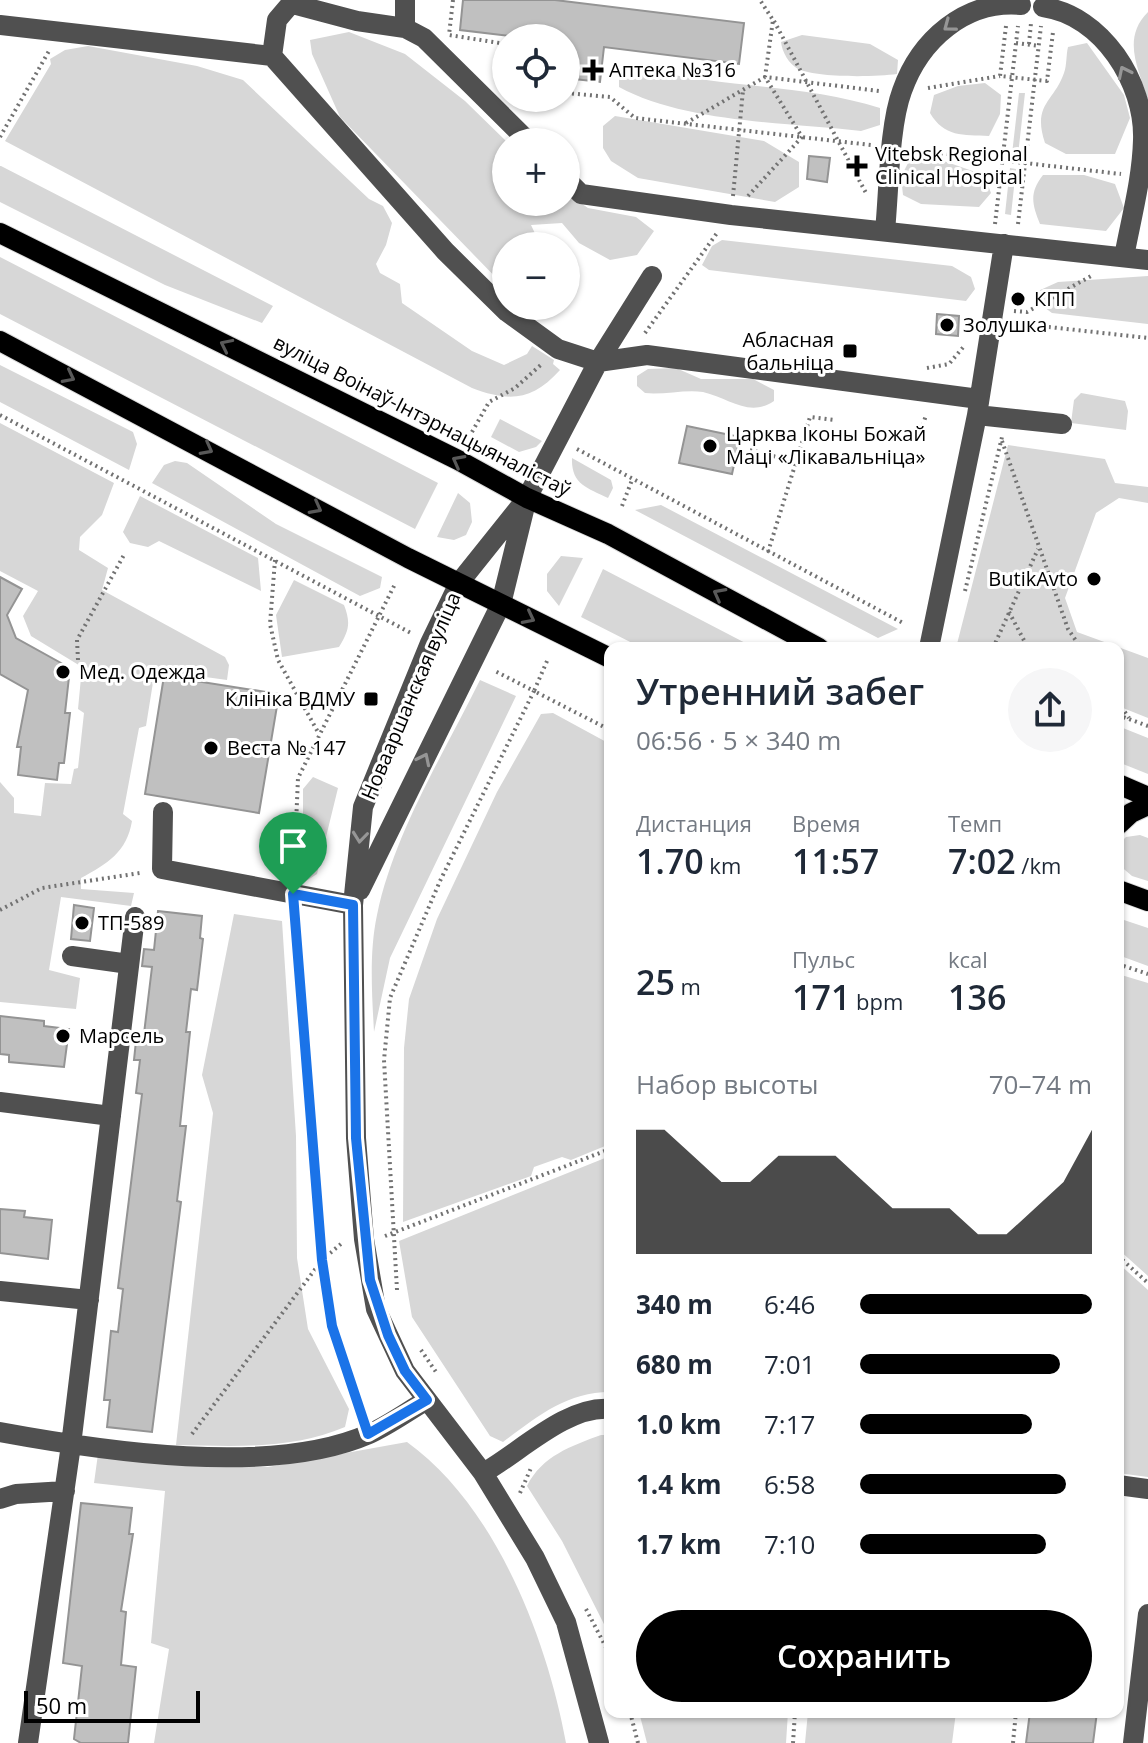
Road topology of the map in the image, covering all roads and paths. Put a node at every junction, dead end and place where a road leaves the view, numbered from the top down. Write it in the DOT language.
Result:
graph roads {
  1 [pos="405,0"];
  2 [pos="453,0"];
  3 [pos="760,0"];
  4 [pos="294,2"];
  5 [pos="1015,4"];
  6 [pos="1049,8"];
  7 [pos="773,20"];
  8 [pos="0,25"];
  9 [pos="405,28"];
  10 [pos="60,31"];
  11 [pos="492,42"];
  12 [pos="272,56"];
  13 [pos="765,77"];
  14 [pos="1012,77"];
  15 [pos="1035,80"];
  16 [pos="743,90"];
  17 [pos="580,94"];
  18 [pos="686,123"];
  19 [pos="515,128"];
  20 [pos="740,130"];
  21 [pos="0,137"];
  22 [pos="802,137"];
  23 [pos="839,141"];
  24 [pos="893,148"];
  25 [pos="1002,160"];
  26 [pos="1025,163"];
  27 [pos="1138,176"];
  28 [pos="580,193"];
  29 [pos="731,215"];
  30 [pos="885,231"];
  31 [pos="0,233"];
  32 [pos="1004,244"];
  33 [pos="1124,257"];
  34 [pos="1148,260"];
  35 [pos="652,276"];
  36 [pos="1011,323"];
  37 [pos="620,328"];
  38 [pos="969,331"];
  39 [pos="644,335"];
  40 [pos="659,337"];
  41 [pos="1148,338"];
  42 [pos="0,341"];
  43 [pos="558,349"];
  44 [pos="598,362"];
  45 [pos="917,367"];
  46 [pos="978,407"];
  47 [pos="0,415"];
  48 [pos="834,420"];
  49 [pos="1062,424"];
  50 [pos="472,432"];
  51 [pos="1002,441"];
  52 [pos="575,448"];
  53 [pos="750,450"];
  54 [pos="796,462"];
  55 [pos="632,480"];
  56 [pos="527,498"];
  57 [pos="622,506"];
  58 [pos="1039,547"];
  59 [pos="768,552"];
  60 [pos="125,553"];
  61 [pos="275,560"];
  62 [pos="459,583"];
  63 [pos="395,584"];
  64 [pos="501,604"];
  65 [pos="1009,612"];
  66 [pos="381,616"];
  67 [pos="905,624"];
  68 [pos="420,638"];
  69 [pos="808,642"];
  70 [pos="930,642"];
  71 [pos="996,642"];
  72 [pos="1025,642"];
  73 [pos="1077,642"];
  74 [pos="604,655"];
  75 [pos="78,660"];
  76 [pos="547,661"];
  77 [pos="495,671"];
  78 [pos="534,691"];
  79 [pos="1124,711"];
  80 [pos="1124,718"];
  81 [pos="1130,720"];
  82 [pos="1148,726"];
  83 [pos="604,727"];
  84 [pos="320,735"];
  85 [pos="1124,787"];
  86 [pos="1148,797"];
  87 [pos="1148,805"];
  88 [pos="163,812"];
  89 [pos="1124,819"];
  90 [pos="162,869"];
  91 [pos="1124,892"];
  92 [pos="293,894"];
  93 [pos="1148,901"];
  94 [pos="353,905"];
  95 [pos="0,910"];
  96 [pos="135,917"];
  97 [pos="72,956"];
  98 [pos="129,964"];
  99 [pos="1124,966"];
  100 [pos="1148,974"];
  101 [pos="0,1102"];
  102 [pos="111,1116"];
  103 [pos="604,1151"];
  104 [pos="394,1235"];
  105 [pos="385,1236"];
  106 [pos="345,1240"];
  107 [pos="322,1260"];
  108 [pos="1124,1261"];
  109 [pos="1148,1283"];
  110 [pos="0,1291"];
  111 [pos="397,1294"];
  112 [pos="89,1300"];
  113 [pos="415,1341"];
  114 [pos="440,1378"];
  115 [pos="427,1400"];
  116 [pos="604,1408"];
  117 [pos="0,1432"];
  118 [pos="368,1434"];
  119 [pos="71,1445"];
  120 [pos="176,1455"];
  121 [pos="532,1467"];
  122 [pos="490,1468"];
  123 [pos="1124,1486"];
  124 [pos="1148,1489"];
  125 [pos="65,1491"];
  126 [pos="0,1499"];
  127 [pos="1148,1614"];
  128 [pos="632,1718"];
  129 [pos="795,1718"];
  130 [pos="1015,1718"];
  131 [pos="28,1743"];
  132 [pos="599,1743"];
  133 [pos="638,1743"];
  134 [pos="793,1743"];
  135 [pos="1013,1743"];
  136 [pos="1133,1743"];
  1 -- 9 [label="street"];
  2 -- 11 [label="path"];
  3 -- 7 [label="path"];
  4 -- 9 [label="street"];
  4 -- 12 [label="street"];
  5 -- 14 [label="path"];
  5 -- 24 [label="street, one-way"];
  6 -- 15 [label="path"];
  27 -- 6 [label="street, one-way"];
  7 -- 13 [label="path"];
  7 -- 23 [label="path"];
  8 -- 10 [label="street"];
  9 -- 19 [label="street"];
  10 -- 12 [label="street"];
  10 -- 21 [label="path"];
  12 -- 43 [label="street"];
  13 -- 16 [label="path"];
  13 -- 22 [label="path"];
  14 -- 15 [label="path"];
  14 -- 15 [label="path"];
  14 -- 25 [label="path"];
  15 -- 26 [label="path"];
  16 -- 18 [label="path"];
  16 -- 20 [label="path"];
  17 -- 18 [label="path"];
  18 -- 20 [label="path"];
  20 -- 22 [label="path"];
  20 -- 29 [label="path"];
  22 -- 23 [label="path"];
  22 -- 29 [label="path"];
  23 -- 24 [label="path"];
  23 -- 30 [label="path"];
  24 -- 25 [label="path"];
  24 -- 30 [label="street"];
  25 -- 26 [label="path"];
  25 -- 32 [label="path"];
  26 -- 27 [label="path"];
  26 -- 32 [label="path"];
  27 -- 33 [label="street"];
  28 -- 29 [label="street"];
  29 -- 30 [label="street"];
  29 -- 39 [label="path"];
  30 -- 32 [label="street"];
  56 -- 31 [label="main road, вуліца Воінаў-Інтэрнацыяналістаў, one-way"];
  32 -- 33 [label="street"];
  32 -- 46 [label="street"];
  33 -- 34 [label="street"];
  35 -- 37 [label="street"];
  36 -- 41 [label="path"];
  37 -- 39 [label="path"];
  37 -- 44 [label="street"];
  38 -- 45 [label="path"];
  39 -- 40 [label="path"];
  42 -- 62 [label="main road, one-way"];
  43 -- 44 [label="street"];
  43 -- 50 [label="path"];
  44 -- 46 [label="street"];
  44 -- 56 [label="street"];
  46 -- 49 [label="street"];
  46 -- 70 [label="street"];
  47 -- 61 [label="path"];
  48 -- 54 [label="path"];
  51 -- 58 [label="path"];
  52 -- 55 [label="path"];
  53 -- 54 [label="path"];
  54 -- 59 [label="path"];
  55 -- 57 [label="path"];
  55 -- 59 [label="path"];
  56 -- 62 [label="street, Новааршанская вуліца"];
  56 -- 64 [label="street, Новааршанская вуліца"];
  69 -- 56 [label="main road, вуліца Воінаў-Інтэрнацыяналістаў, one-way"];
  58 -- 65 [label="path"];
  58 -- 73 [label="path"];
  59 -- 67 [label="path"];
  60 -- 75 [label="path"];
  61 -- 66 [label="path"];
  61 -- 84 [label="path"];
  62 -- 64 [label="main road"];
  62 -- 94 [label="street, Новааршанская вуліца, one-way"];
  63 -- 66 [label="path"];
  64 -- 74 [label="main road, one-way"];
  94 -- 64 [label="street, Новааршанская вуліца, one-way"];
  65 -- 71 [label="path"];
  65 -- 72 [label="path"];
  66 -- 68 [label="path"];
  66 -- 84 [label="path"];
  76 -- 78 [label="path"];
  77 -- 78 [label="path"];
  78 -- 83 [label="path"];
  78 -- 104 [label="path"];
  79 -- 81 [label="path"];
  80 -- 81 [label="path"];
  81 -- 82 [label="path"];
  84 -- 92 [label="path"];
  85 -- 86 [label="main road"];
  87 -- 89 [label="main road"];
  88 -- 90 [label="street"];
  90 -- 92 [label="street"];
  90 -- 95 [label="path"];
  91 -- 93 [label="main road"];
  92 -- 94 [label="street"];
  92 -- 107 [label="path"];
  94 -- 115 [label="street, Новааршанская вуліца"];
  96 -- 98 [label="street"];
  97 -- 98 [label="street"];
  98 -- 102 [label="street"];
  99 -- 100 [label="path"];
  101 -- 102 [label="street"];
  102 -- 112 [label="street"];
  103 -- 104 [label="path"];
  104 -- 105 [label="path"];
  104 -- 111 [label="path"];
  106 -- 107 [label="path"];
  107 -- 118 [label="path"];
  107 -- 120 [label="path"];
  108 -- 109 [label="path"];
  110 -- 112 [label="street"];
  112 -- 119 [label="street"];
  113 -- 114 [label="path"];
  115 -- 118 [label="street"];
  115 -- 122 [label="street, Новааршанская вуліца"];
  116 -- 122 [label="street"];
  117 -- 119 [label="street"];
  118 -- 120 [label="street"];
  119 -- 120 [label="street"];
  119 -- 125 [label="street"];
  121 -- 122 [label="path"];
  122 -- 132 [label="street, Новааршанская вуліца"];
  123 -- 124 [label="street"];
  125 -- 126 [label="street"];
  125 -- 131 [label="street"];
  127 -- 136 [label="street"];
  128 -- 133 [label="path"];
  129 -- 134 [label="path"];
  130 -- 135 [label="path"];
}
